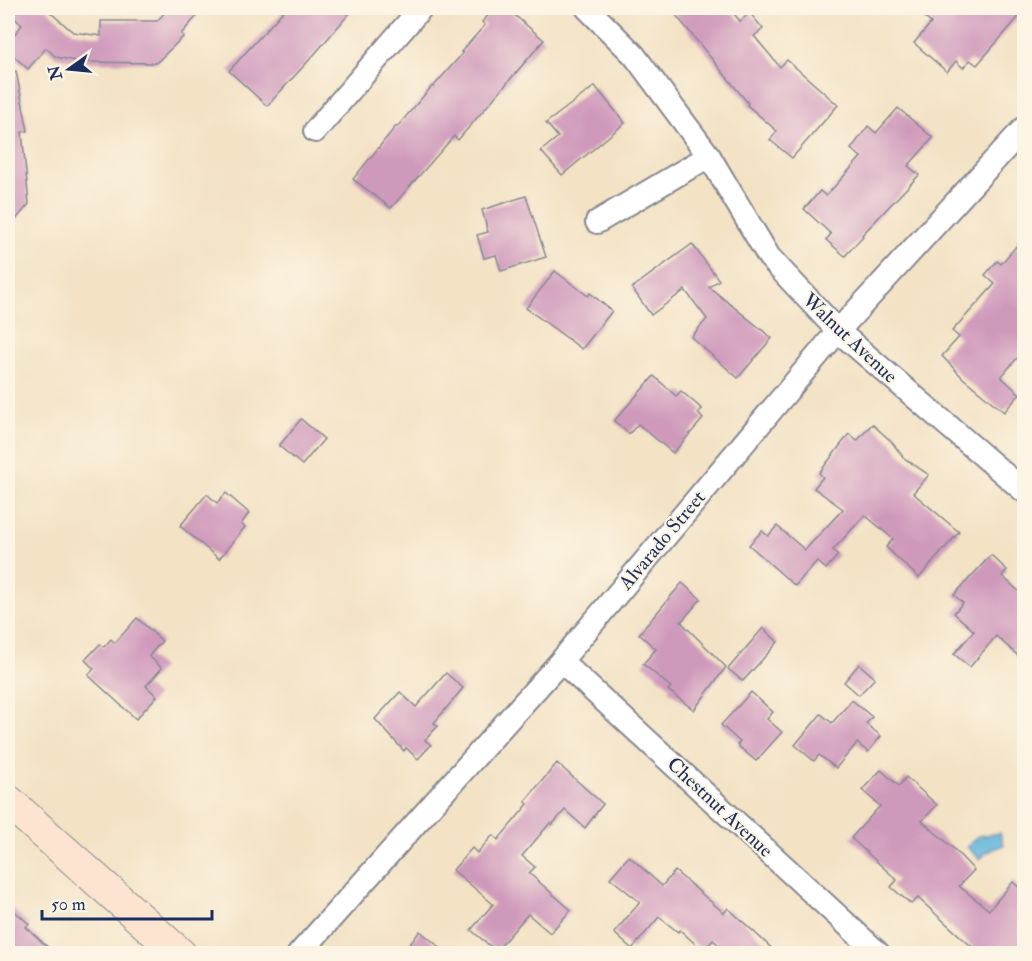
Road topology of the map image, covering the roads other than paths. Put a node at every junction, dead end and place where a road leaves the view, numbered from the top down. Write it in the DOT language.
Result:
graph roads {
  1 [pos="421,8"];
  2 [pos="587,8"];
  3 [pos="1024,128"];
  4 [pos="315,131"];
  5 [pos="709,156"];
  6 [pos="597,222"];
  7 [pos="838,331"];
  8 [pos="1024,491"];
  9 [pos="561,661"];
  10 [pos="8,801"];
  11 [pos="180,954"];
  12 [pos="299,954"];
  13 [pos="879,954"];
  1 -- 4 [label="street"];
  2 -- 5 [label="street, Walnut Avenue"];
  3 -- 7 [label="street, Alvarado Street"];
  5 -- 6 [label="street"];
  5 -- 7 [label="street, Walnut Avenue"];
  7 -- 8 [label="street, Walnut Avenue"];
  7 -- 9 [label="street, Alvarado Street"];
  9 -- 12 [label="street, Alvarado Street"];
  9 -- 13 [label="street, Chestnut Avenue"];
  10 -- 11 [label="street"];
}
